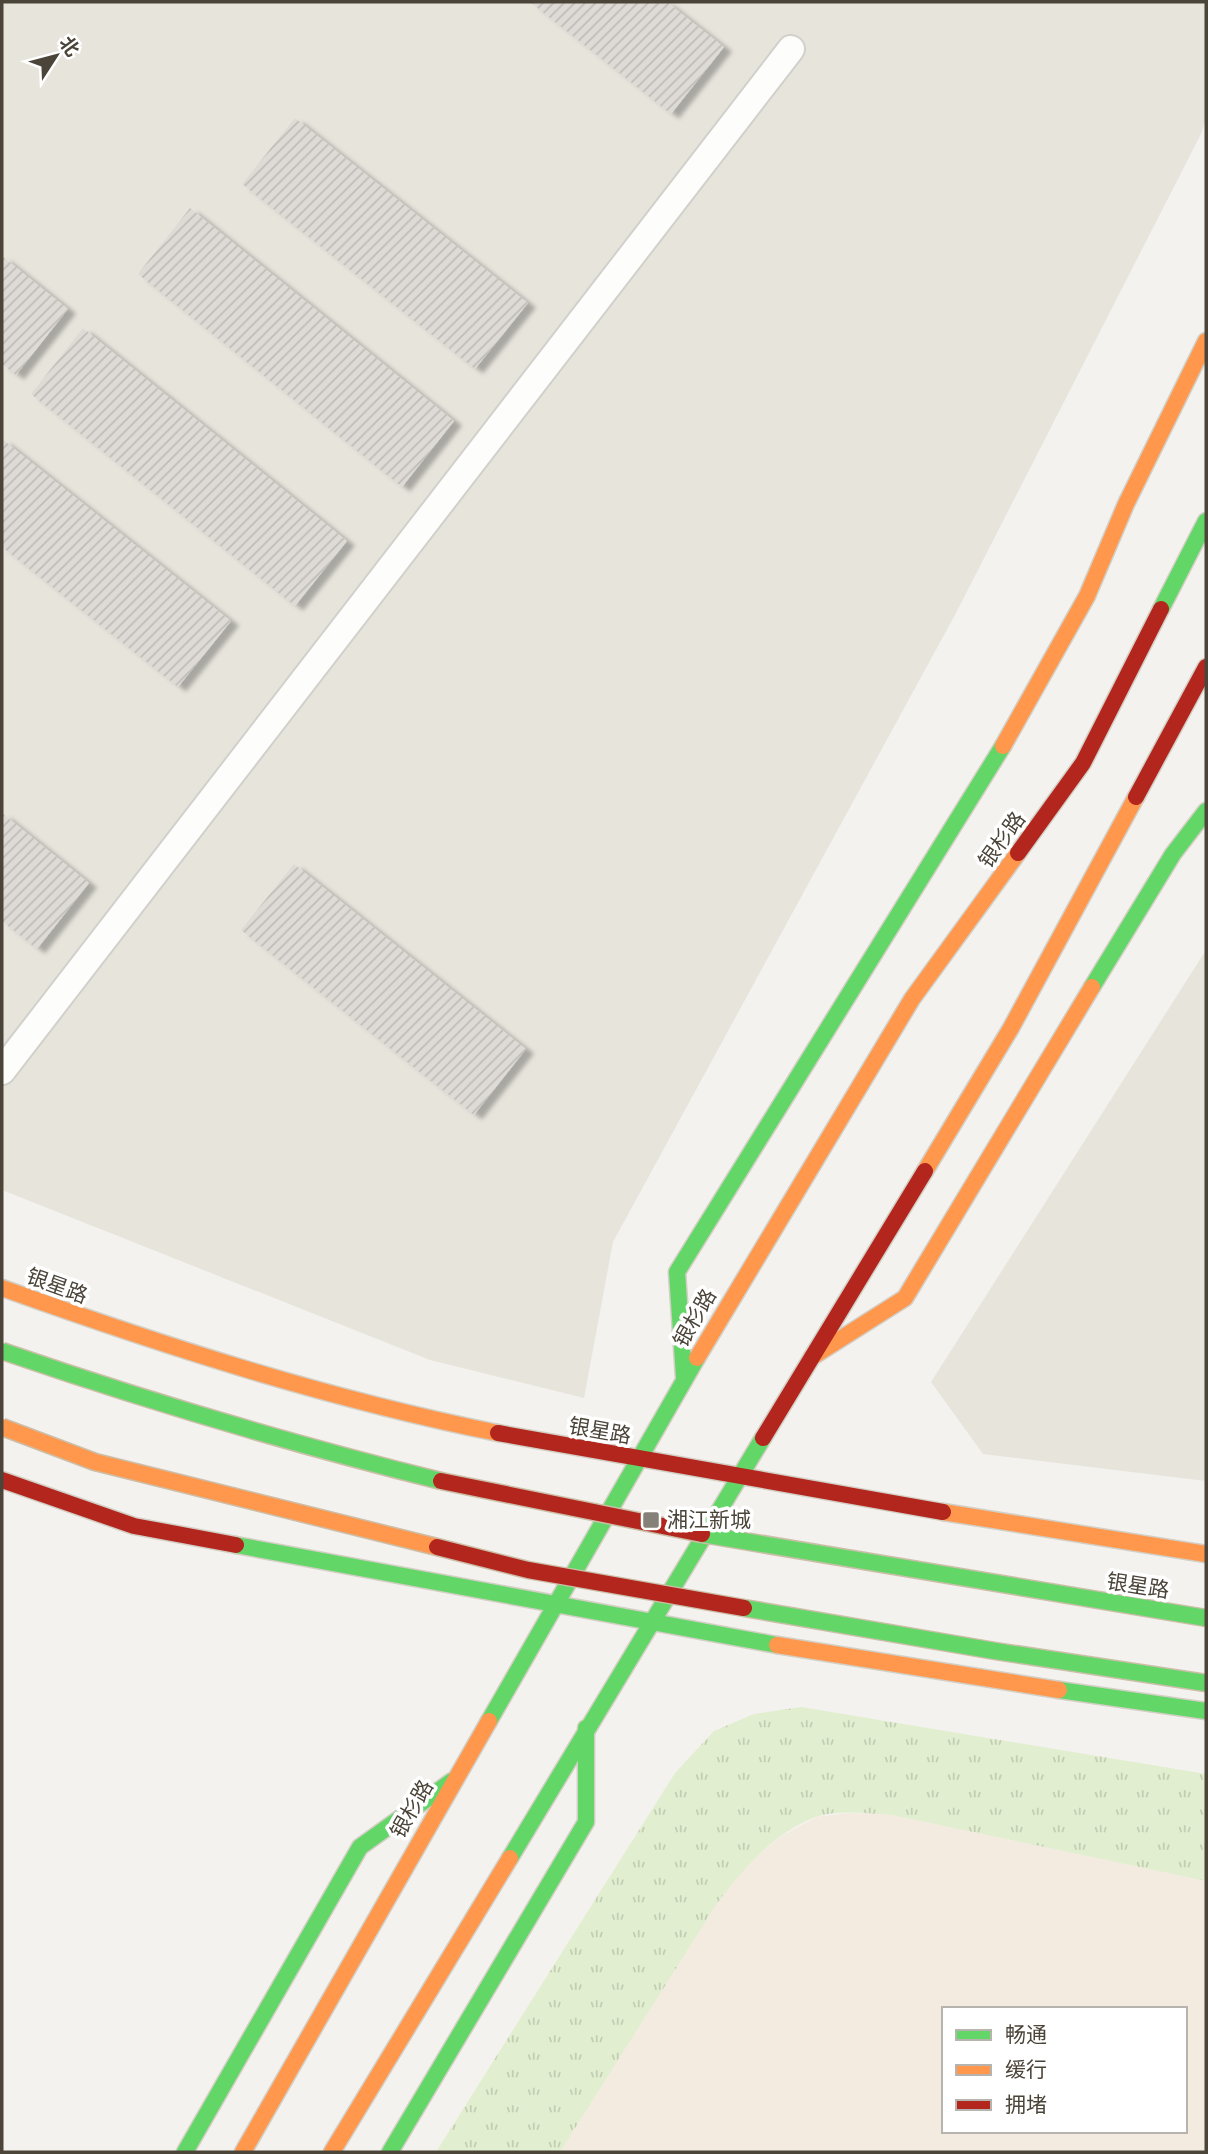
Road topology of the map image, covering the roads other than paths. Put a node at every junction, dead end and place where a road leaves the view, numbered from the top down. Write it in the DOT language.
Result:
graph roads {
  1 [pos="791,49"];
  2 [pos="1206,341"];
  3 [pos="1206,521"];
  4 [pos="1206,667"];
  5 [pos="1206,811"];
  6 [pos="2,1071"];
  7 [pos="2,1288"];
  8 [pos="2,1351"];
  9 [pos="812,1357"];
  10 [pos="684,1377"];
  11 [pos="2,1427"];
  12 [pos="638,1459"];
  13 [pos="738,1476"];
  14 [pos="2,1480"];
  15 [pos="1206,1554"];
  16 [pos="555,1603"];
  17 [pos="1206,1618"];
  18 [pos="650,1621"];
  19 [pos="1206,1683"];
  20 [pos="1206,1711"];
  21 [pos="586,1728"];
  22 [pos="452,1781"];
  23 [pos="185,2152"];
  24 [pos="243,2152"];
  25 [pos="332,2152"];
  26 [pos="390,2152"];
  1 -- 6 [label="street"];
  2 -- 10 [label="main road"];
  3 -- 10 [label="main road, 银杉路"];
  4 -- 9 [label="main road"];
  5 -- 9 [label="main road"];
  7 -- 12 [label="main road, 银星路"];
  8 -- 17 [label="main road, 银星路, bridge"];
  9 -- 13 [label="main road"];
  10 -- 12 [label="main road, 银杉路"];
  11 -- 19 [label="main road, bridge"];
  12 -- 13 [label="main road, 银星路"];
  12 -- 16 [label="main road, 银杉路"];
  13 -- 15 [label="main road, 银星路"];
  13 -- 18 [label="main road"];
  14 -- 16 [label="main road"];
  16 -- 18 [label="main road"];
  16 -- 22 [label="main road, 银杉路"];
  18 -- 20 [label="main road"];
  18 -- 21 [label="main road"];
  21 -- 25 [label="main road"];
  21 -- 26 [label="main road"];
  22 -- 23 [label="main road"];
  22 -- 24 [label="main road, 银杉路"];
}
